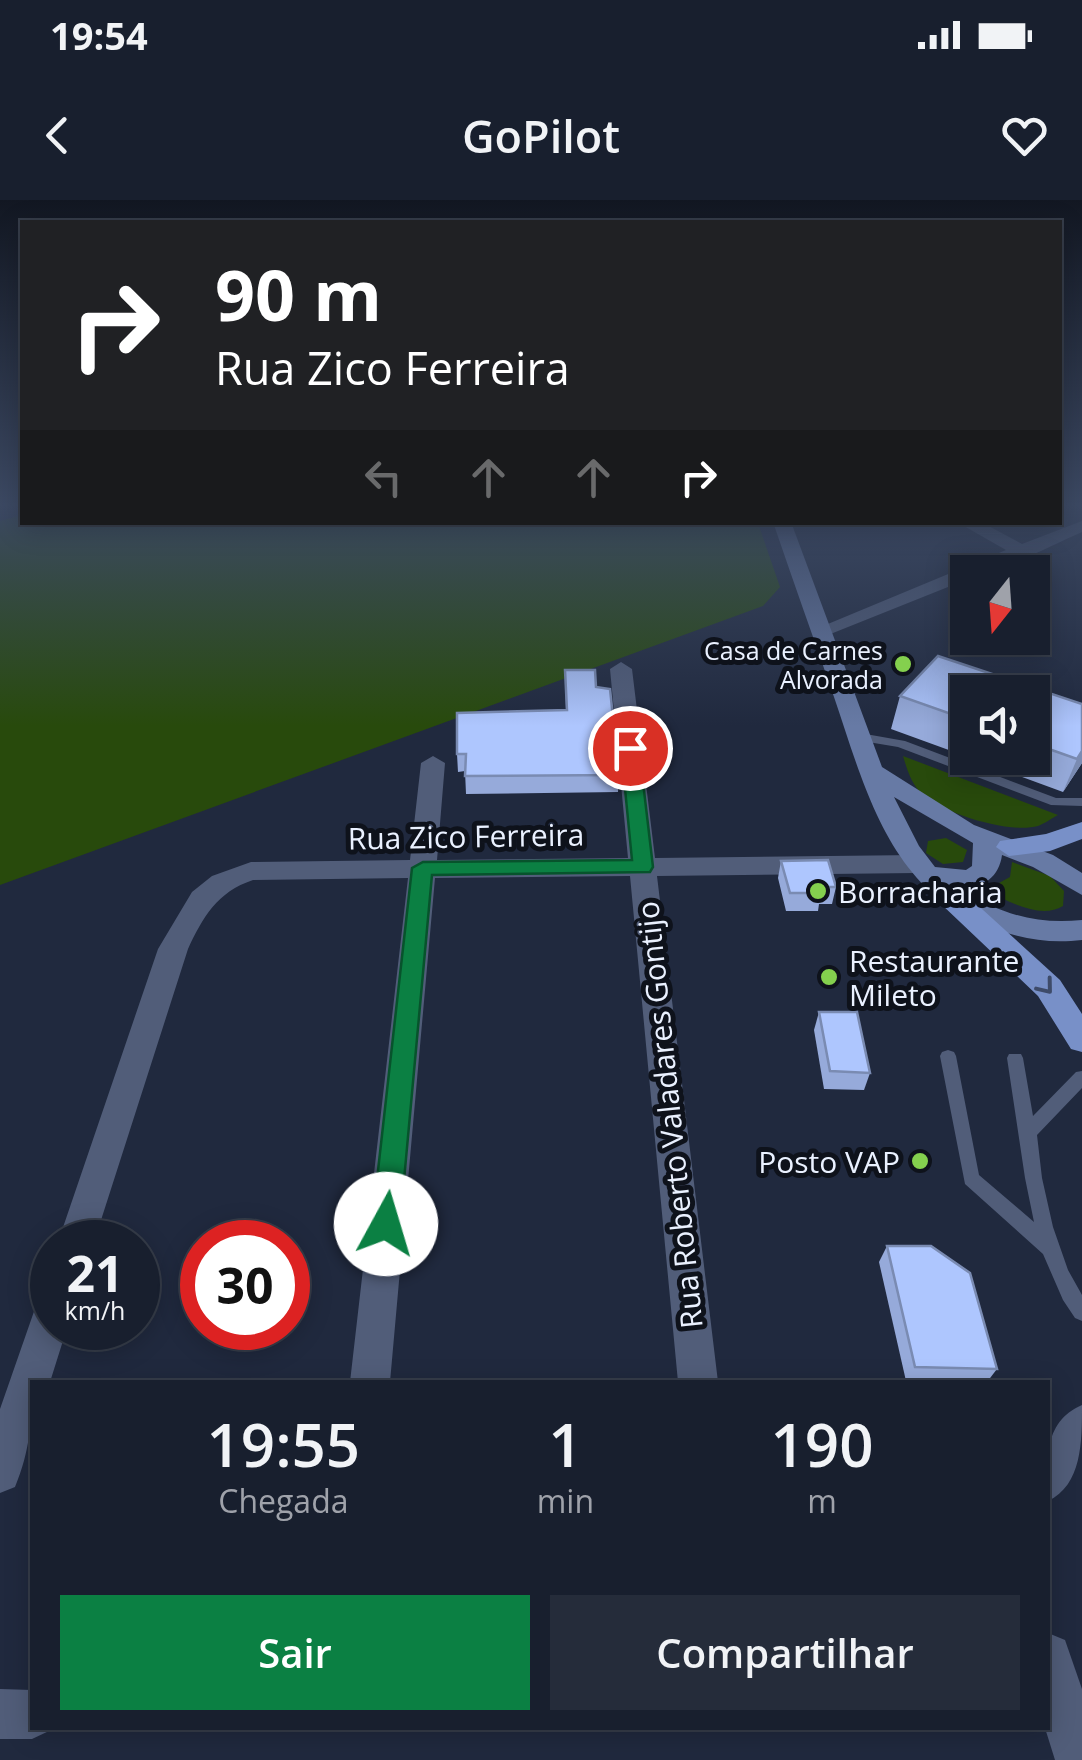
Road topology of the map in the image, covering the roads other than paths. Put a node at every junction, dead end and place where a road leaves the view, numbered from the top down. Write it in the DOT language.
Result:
graph roads {
  1 [pos="803,580"];
  2 [pos="948,580"];
  3 [pos="821,631"];
  4 [pos="621,669"];
  5 [pos="860,737"];
  6 [pos="433,763"];
  7 [pos="873,772"];
  8 [pos="1082,802"];
  9 [pos="1082,830"];
  10 [pos="997,844"];
  11 [pos="643,867"];
  12 [pos="423,868"];
  13 [pos="923,870"];
  14 [pos="1082,886"];
  15 [pos="950,896"];
  16 [pos="1082,930"];
  17 [pos="1082,1040"];
  18 [pos="948,1056"];
  19 [pos="1015,1058"];
  20 [pos="1082,1077"];
  21 [pos="1028,1133"];
  22 [pos="83,1220"];
  23 [pos="1054,1251"];
  24 [pos="1082,1312"];
  25 [pos="40,1350"];
  26 [pos="30,1380"];
  27 [pos="30,1380"];
  28 [pos="370,1380"];
  29 [pos="698,1380"];
  30 [pos="1082,1426"];
  31 [pos="0,1472"];
  32 [pos="1050,1477"];
  33 [pos="1051,1682"];
  34 [pos="0,1714"];
  35 [pos="30,1714"];
  36 [pos="1080,1760"];
  1 -- 3 [label="main road"];
  2 -- 3 [label="street"];
  3 -- 5 [label="main road"];
  4 -- 11 [label="street, Rua Roberto Valadares Gontijo"];
  5 -- 7 [label="main road"];
  5 -- 8 [label="lane"];
  6 -- 12 [label="street"];
  7 -- 10 [label="main road"];
  7 -- 13 [label="main road"];
  9 -- 10 [label="main road"];
  10 -- 13 [label="main road"];
  10 -- 14 [label="main road"];
  11 -- 12 [label="street, Rua Zico Ferreira"];
  11 -- 13 [label="street, Rua Zico Ferreira"];
  11 -- 29 [label="street, Rua Roberto Valadares Gontijo"];
  12 -- 22 [label="street, Rua Zico Ferreira"];
  12 -- 28 [label="street"];
  13 -- 15 [label="main road"];
  15 -- 16 [label="main road"];
  15 -- 17 [label="main road, one-way"];
  18 -- 23 [label="lane"];
  19 -- 21 [label="lane"];
  20 -- 21 [label="lane"];
  21 -- 23 [label="lane"];
  23 -- 24 [label="lane"];
  25 -- 27 [label="street"];
  26 -- 31 [label="street"];
  30 -- 32 [label="street"];
  33 -- 36 [label="street"];
  34 -- 35 [label="street"];
}
